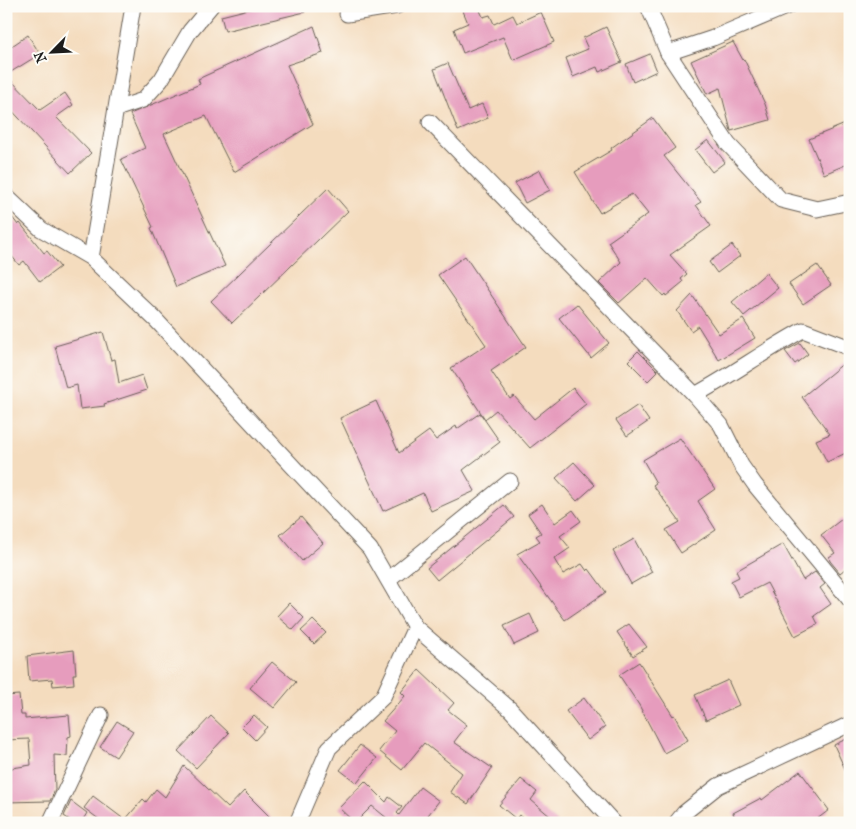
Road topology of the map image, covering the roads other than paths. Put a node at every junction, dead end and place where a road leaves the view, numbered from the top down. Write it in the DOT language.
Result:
graph roads {
  1 [pos="133,6"];
  2 [pos="211,6"];
  3 [pos="397,6"];
  4 [pos="648,6"];
  5 [pos="788,6"];
  6 [pos="347,14"];
  7 [pos="668,52"];
  8 [pos="116,109"];
  9 [pos="430,122"];
  10 [pos="6,196"];
  11 [pos="850,202"];
  12 [pos="91,258"];
  13 [pos="850,348"];
  14 [pos="695,395"];
  15 [pos="510,481"];
  16 [pos="389,579"];
  17 [pos="850,600"];
  18 [pos="415,627"];
  19 [pos="100,715"];
  20 [pos="850,724"];
  21 [pos="50,823"];
  22 [pos="297,823"];
  23 [pos="614,823"];
  24 [pos="676,823"];
  1 -- 8 [label="street"];
  2 -- 8 [label="street"];
  3 -- 6 [label="street"];
  4 -- 7 [label="street"];
  5 -- 7 [label="street"];
  7 -- 11 [label="street"];
  8 -- 12 [label="street"];
  9 -- 14 [label="street"];
  10 -- 12 [label="street"];
  12 -- 16 [label="street"];
  13 -- 14 [label="street"];
  14 -- 17 [label="street"];
  15 -- 16 [label="street"];
  16 -- 18 [label="street"];
  18 -- 22 [label="street"];
  18 -- 23 [label="street"];
  19 -- 21 [label="street"];
  20 -- 24 [label="street"];
}
